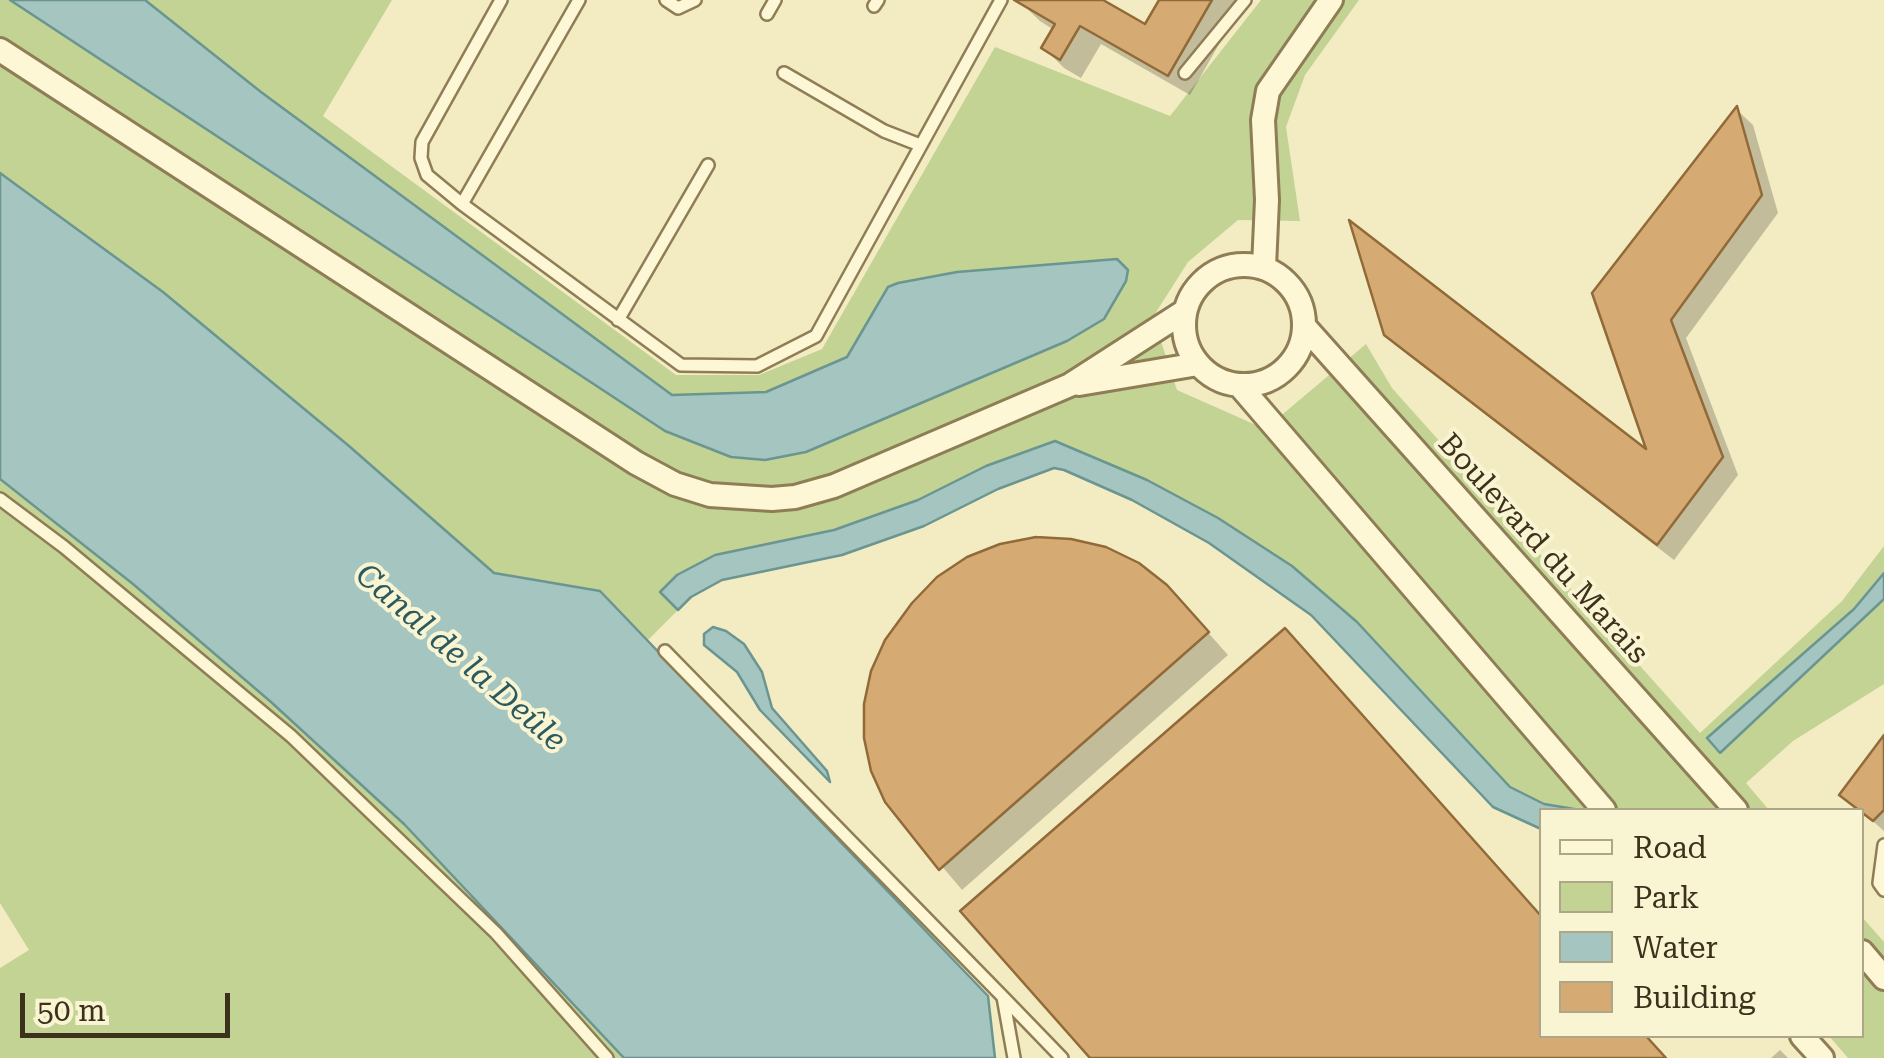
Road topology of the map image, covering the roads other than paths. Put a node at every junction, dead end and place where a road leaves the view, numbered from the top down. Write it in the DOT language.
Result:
graph roads {
  1 [pos="501,0"];
  2 [pos="578,0"];
  3 [pos="666,0"];
  4 [pos="695,0"];
  5 [pos="775,0"];
  6 [pos="1000,0"];
  7 [pos="1245,0"];
  8 [pos="1331,0"];
  9 [pos="767,14"];
  10 [pos="0,50"];
  11 [pos="1185,73"];
  12 [pos="784,74"];
  13 [pos="920,145"];
  14 [pos="708,165"];
  15 [pos="462,204"];
  16 [pos="1264,267"];
  17 [pos="1185,311"];
  18 [pos="618,320"];
  19 [pos="1305,327"];
  20 [pos="1198,364"];
  21 [pos="1070,385"];
  22 [pos="1239,386"];
  23 [pos="0,499"];
  24 [pos="666,650"];
  25 [pos="1602,808"];
  26 [pos="1734,808"];
  27 [pos="1884,845"];
  28 [pos="1884,890"];
  29 [pos="1864,954"];
  30 [pos="1884,978"];
  31 [pos="1004,997"];
  32 [pos="1804,1038"];
  33 [pos="606,1058"];
  34 [pos="1014,1058"];
  35 [pos="1062,1058"];
  36 [pos="1822,1058"];
  1 -- 15 [label="lane"];
  2 -- 15 [label="lane"];
  3 -- 4 [label="lane"];
  5 -- 9 [label="lane"];
  6 -- 13 [label="lane"];
  7 -- 11 [label="lane"];
  8 -- 16 [label="street"];
  10 -- 21 [label="street"];
  12 -- 13 [label="lane"];
  13 -- 18 [label="lane"];
  14 -- 18 [label="lane"];
  15 -- 18 [label="lane"];
  16 -- 17 [label="street"];
  16 -- 19 [label="street"];
  17 -- 20 [label="street"];
  17 -- 21 [label="street"];
  19 -- 22 [label="street"];
  19 -- 26 [label="street, Boulevard du Marais"];
  20 -- 21 [label="street"];
  20 -- 22 [label="street"];
  22 -- 25 [label="street"];
  23 -- 33 [label="lane"];
  24 -- 31 [label="lane"];
  27 -- 28 [label="lane"];
  29 -- 30 [label="street"];
  31 -- 34 [label="lane"];
  31 -- 35 [label="lane"];
  32 -- 36 [label="street"];
}
